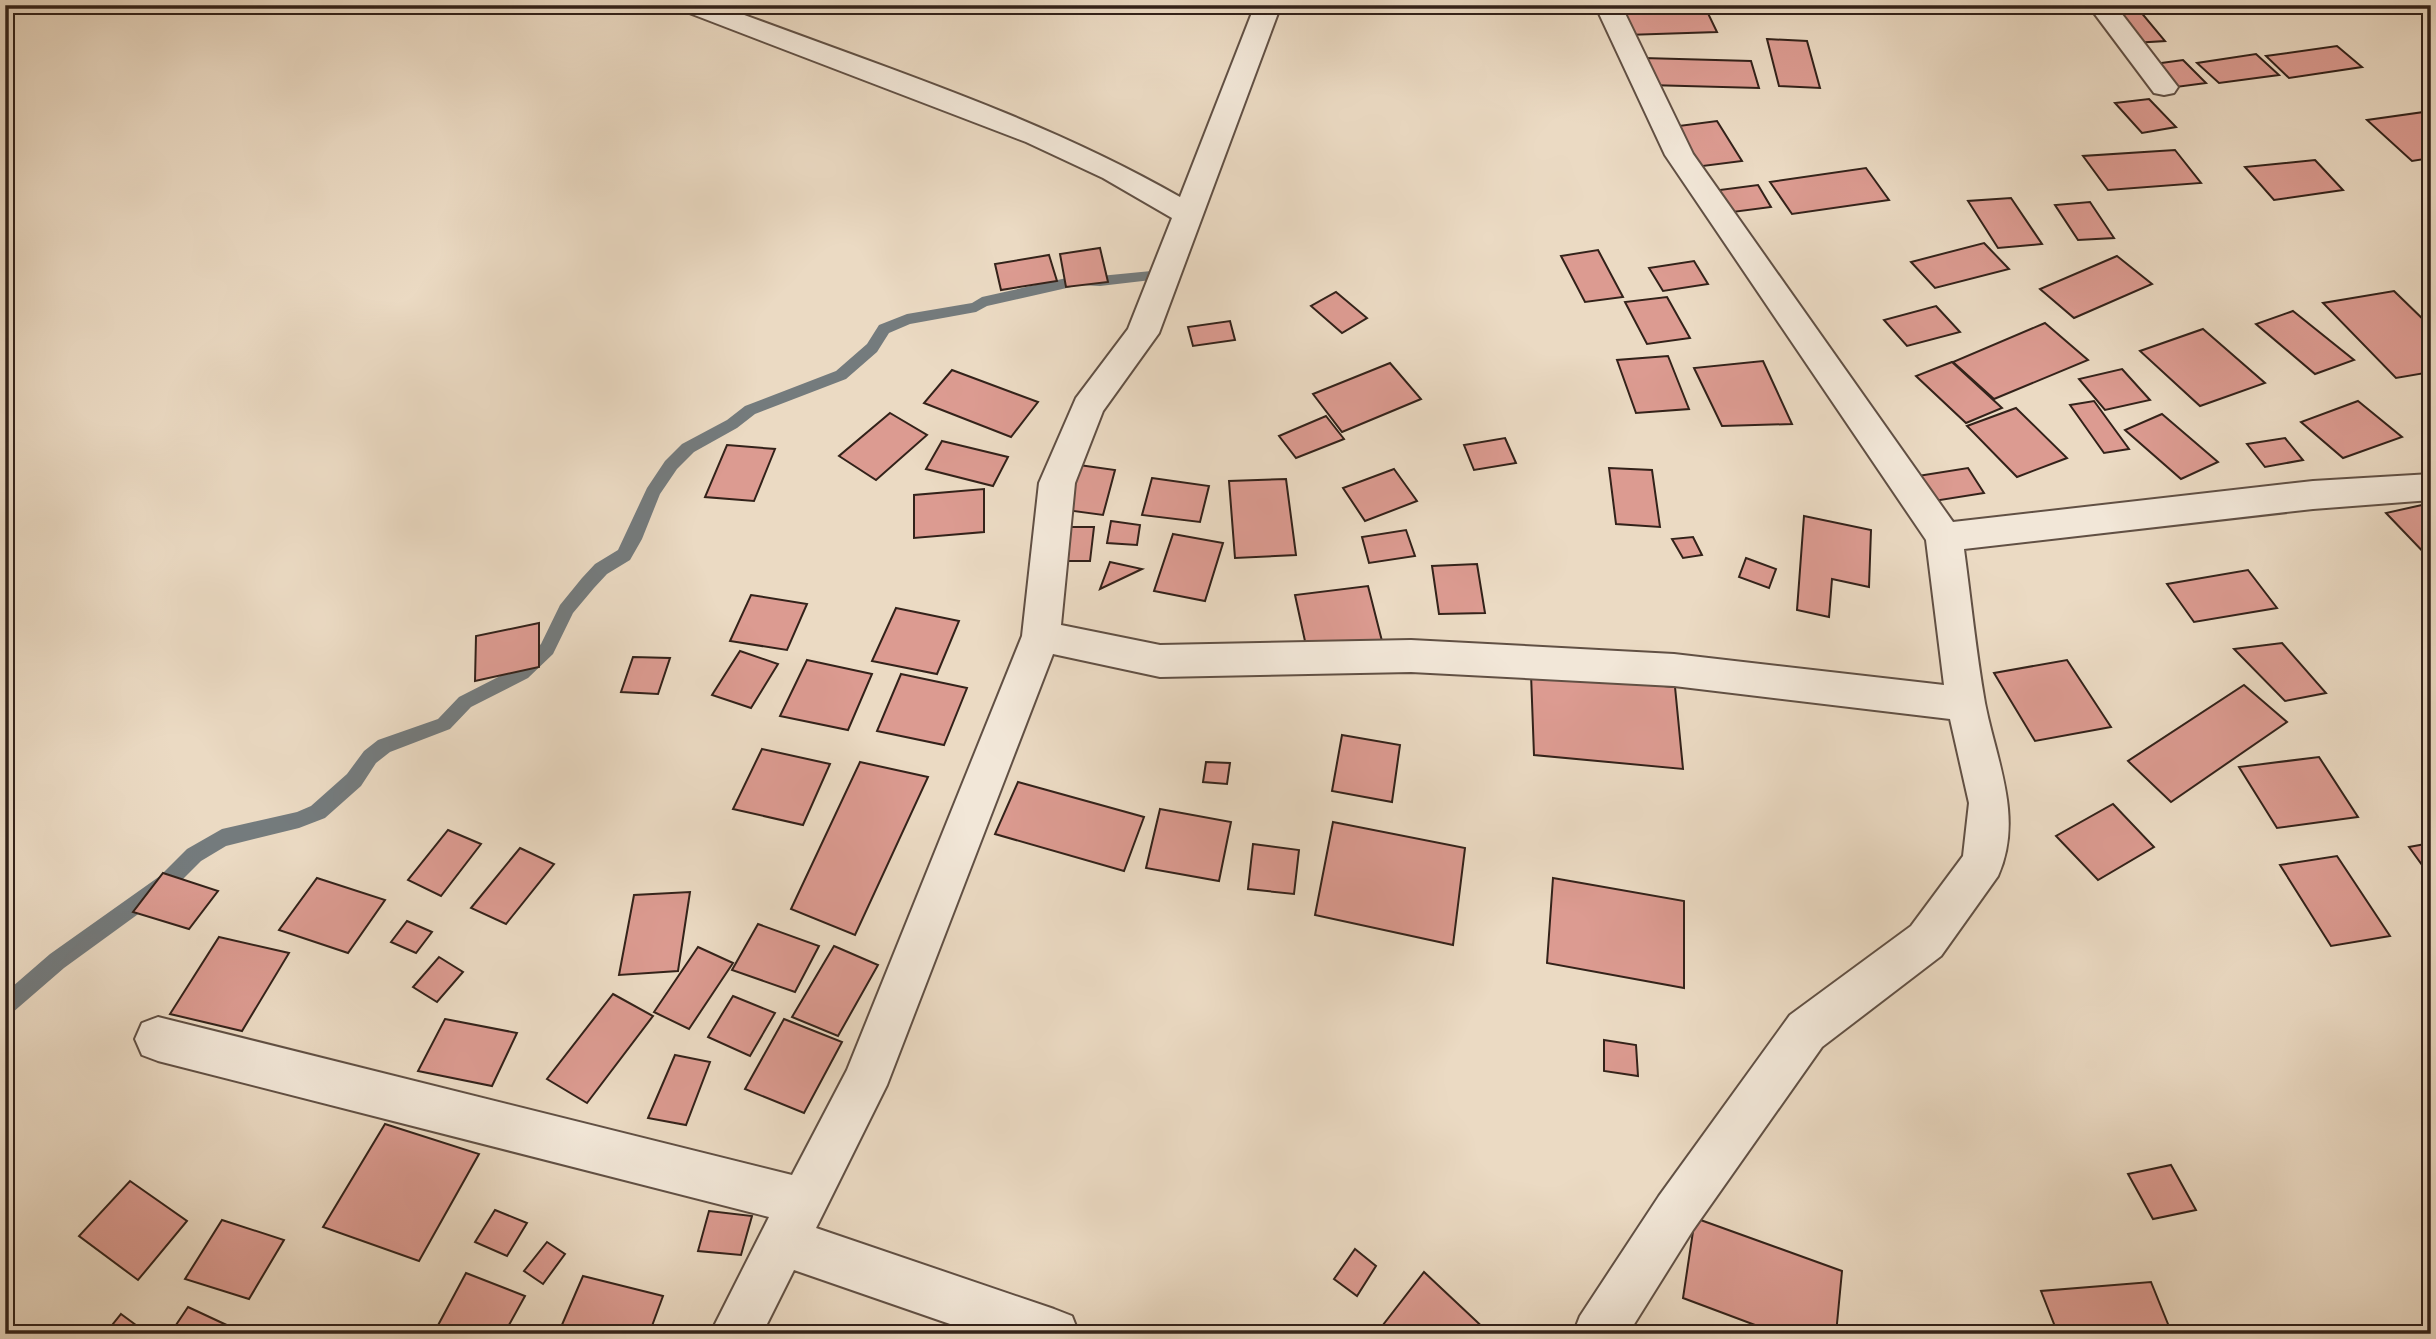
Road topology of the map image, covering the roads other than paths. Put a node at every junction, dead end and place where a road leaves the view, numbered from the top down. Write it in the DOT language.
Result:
graph roads {
  1 [pos="693,5"];
  2 [pos="1268,5"];
  3 [pos="1608,5"];
  4 [pos="2101,5"];
  5 [pos="2164,87"];
  6 [pos="1188,214"];
  7 [pos="2431,487"];
  8 [pos="1944,537"];
  9 [pos="1041,636"];
  10 [pos="1966,704"];
  11 [pos="158,1039"];
  12 [pos="793,1222"];
  13 [pos="736,1334"];
  14 [pos="1054,1334"];
  15 [pos="1598,1334"];
  1 -- 6 [label="street"];
  2 -- 6 [label="street"];
  3 -- 8 [label="street"];
  4 -- 5 [label="street"];
  6 -- 9 [label="street"];
  7 -- 8 [label="street"];
  8 -- 10 [label="street"];
  9 -- 10 [label="street"];
  9 -- 12 [label="street"];
  10 -- 15 [label="street"];
  11 -- 12 [label="street"];
  12 -- 13 [label="street"];
  12 -- 14 [label="street"];
}
